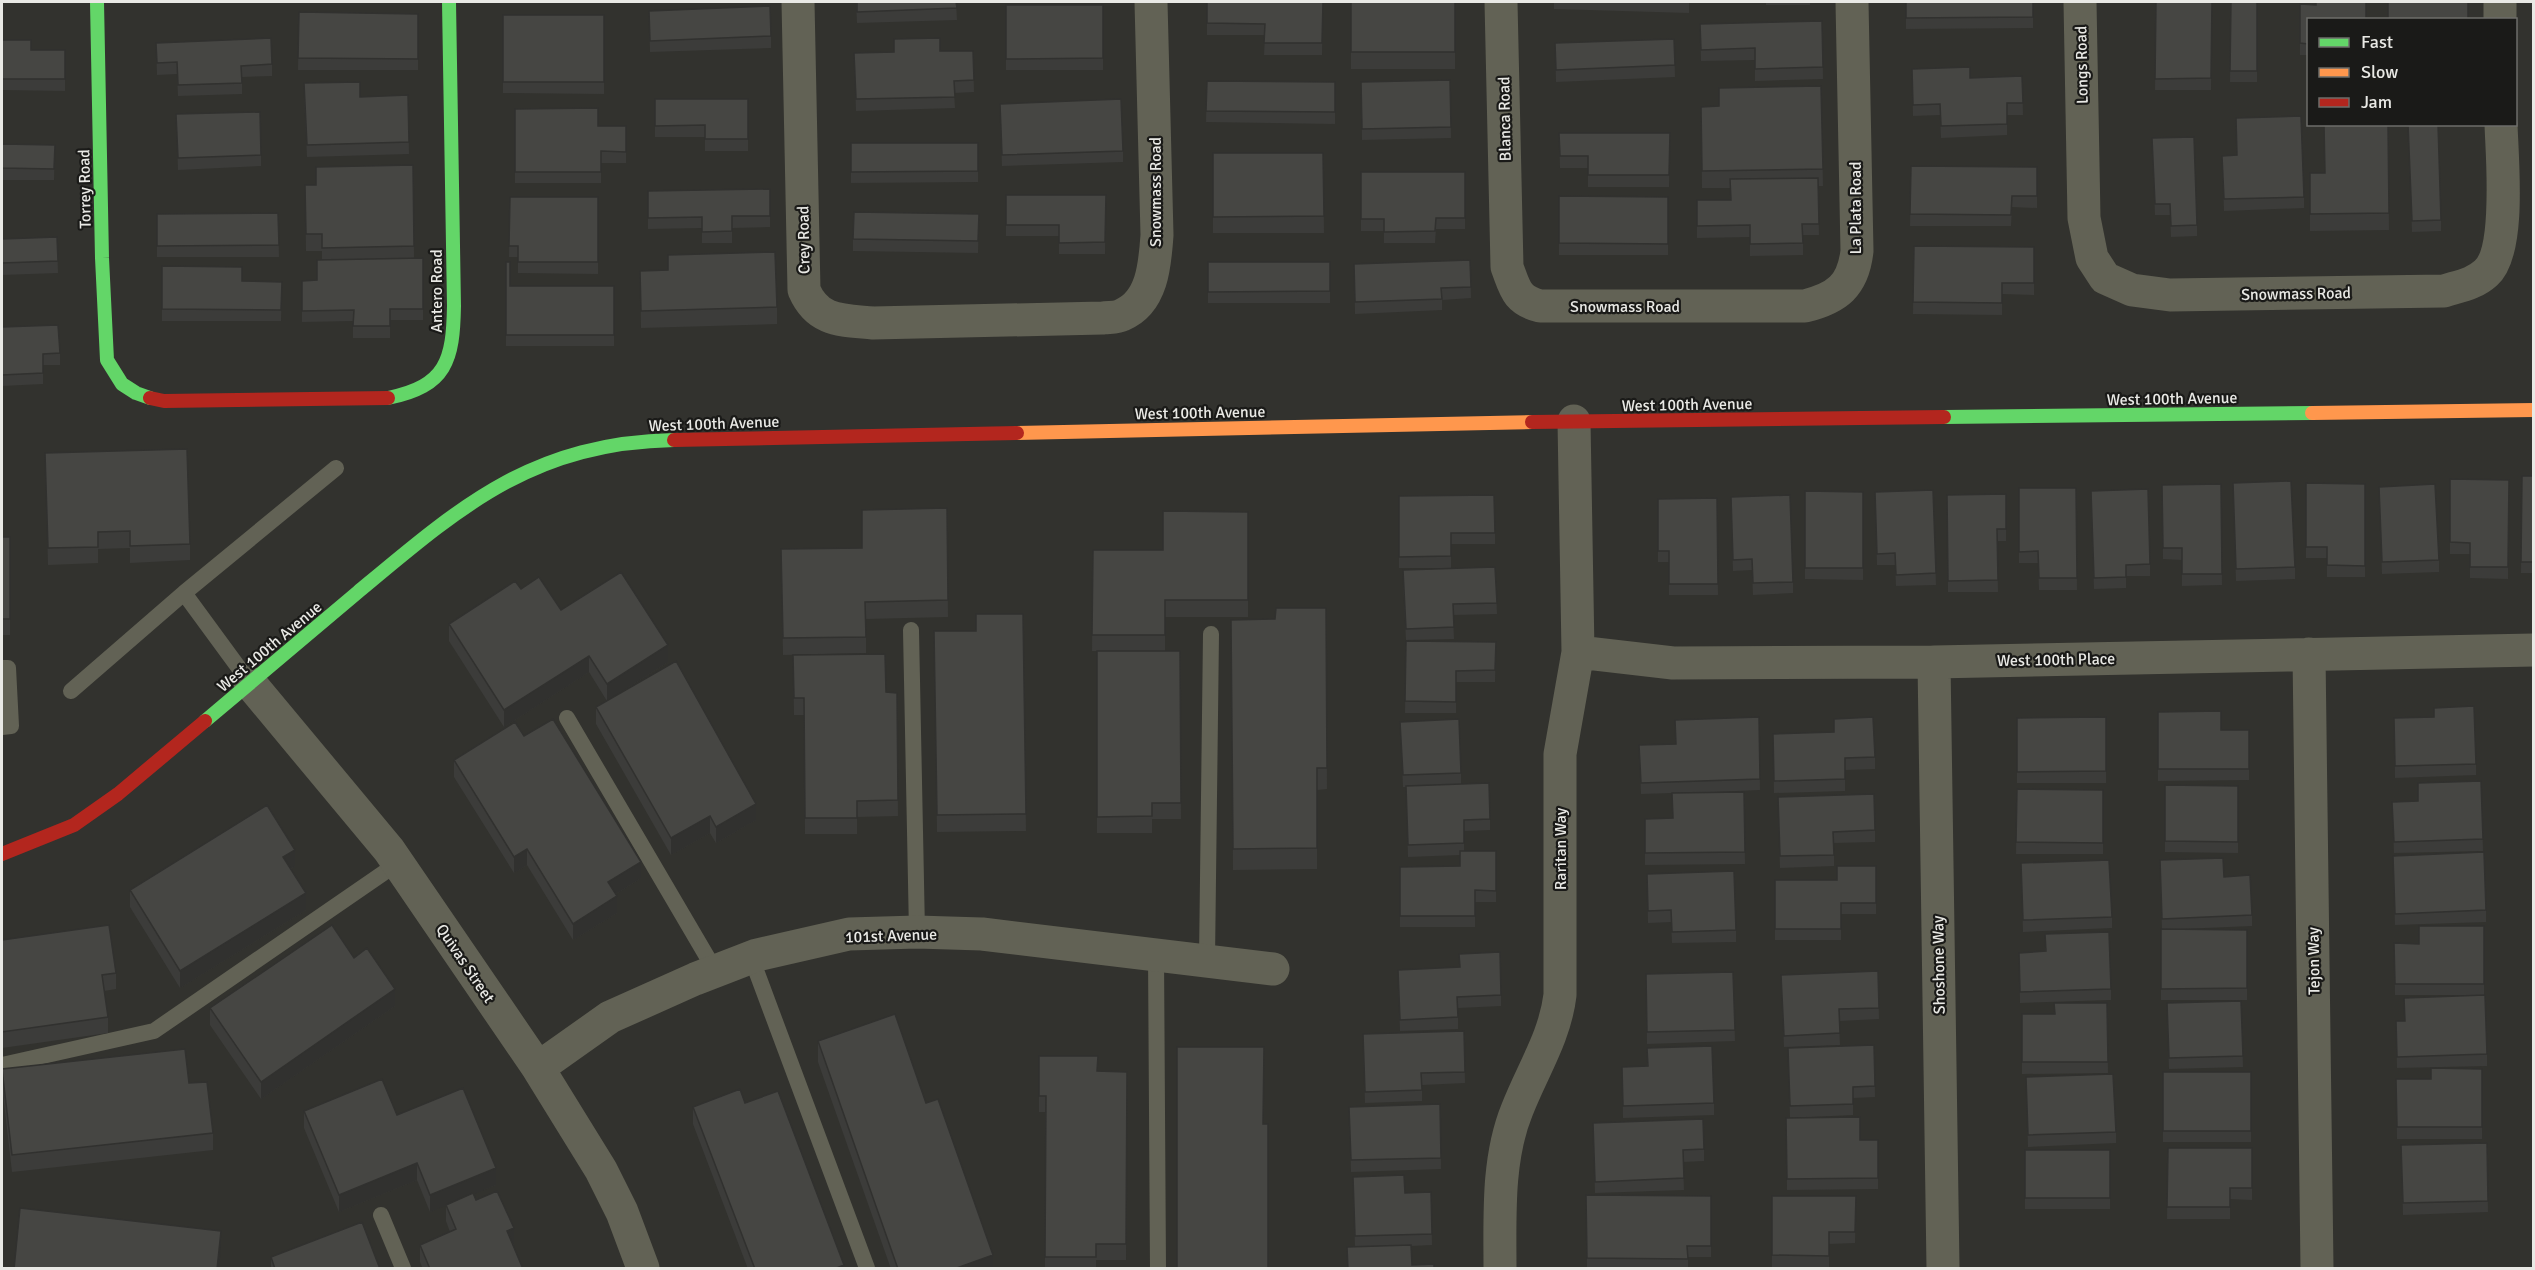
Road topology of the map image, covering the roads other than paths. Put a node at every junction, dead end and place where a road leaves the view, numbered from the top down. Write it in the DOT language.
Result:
graph roads {
  1 [pos="97,2"];
  2 [pos="448,2"];
  3 [pos="798,2"];
  4 [pos="1501,2"];
  5 [pos="1852,2"];
  6 [pos="2080,2"];
  7 [pos="2500,2"];
  8 [pos="1151,12"];
  9 [pos="2500,18"];
  10 [pos="2501,126"];
  11 [pos="2082,129"];
  12 [pos="1506,236"];
  13 [pos="1688,306"];
  14 [pos="979,321"];
  15 [pos="242,400"];
  16 [pos="2534,410"];
  17 [pos="1574,421"];
  18 [pos="336,468"];
  19 [pos="184,593"];
  20 [pos="911,630"];
  21 [pos="1211,634"];
  22 [pos="2534,650"];
  23 [pos="1578,652"];
  24 [pos="2309,654"];
  25 [pos="1934,662"];
  26 [pos="2,668"];
  27 [pos="250,683"];
  28 [pos="71,690"];
  29 [pos="567,718"];
  30 [pos="2,726"];
  31 [pos="2,854"];
  32 [pos="398,863"];
  33 [pos="917,932"];
  34 [pos="1156,954"];
  35 [pos="751,957"];
  36 [pos="1207,960"];
  37 [pos="1273,969"];
  38 [pos="716,972"];
  39 [pos="2,1065"];
  40 [pos="538,1068"];
  41 [pos="381,1215"];
  42 [pos="403,1269"];
  43 [pos="643,1269"];
  44 [pos="867,1269"];
  45 [pos="1158,1269"];
  46 [pos="1500,1269"];
  47 [pos="1943,1269"];
  48 [pos="2318,1269"];
  1 -- 15 [label="street, Torrey Road"];
  2 -- 15 [label="street, Antero Road"];
  3 -- 14 [label="street, Crey Road"];
  4 -- 12 [label="street, Blanca Road"];
  5 -- 13 [label="street, La Plata Road"];
  6 -- 11 [label="street, Longs Road"];
  7 -- 9 [label="street"];
  8 -- 14 [label="street, Snowmass Road"];
  10 -- 11 [label="street, Snowmass Road"];
  12 -- 13 [label="street, Snowmass Road"];
  16 -- 17 [label="street, West 100th Avenue"];
  17 -- 23 [label="street, Raritan Way"];
  17 -- 27 [label="street, West 100th Avenue"];
  18 -- 19 [label="lane"];
  19 -- 27 [label="lane"];
  19 -- 28 [label="lane"];
  20 -- 33 [label="lane"];
  21 -- 36 [label="lane"];
  22 -- 24 [label="street, West 100th Place"];
  23 -- 25 [label="street, West 100th Place"];
  23 -- 46 [label="street, Raritan Way"];
  24 -- 25 [label="street, West 100th Place"];
  24 -- 48 [label="street, Tejon Way"];
  25 -- 47 [label="street, Shoshone Way"];
  26 -- 30 [label="lane"];
  27 -- 31 [label="street, West 100th Avenue"];
  27 -- 32 [label="street, Quivas Street"];
  29 -- 38 [label="lane"];
  32 -- 39 [label="lane"];
  32 -- 40 [label="street, Quivas Street"];
  33 -- 34 [label="street, 101st Avenue"];
  33 -- 35 [label="street, 101st Avenue"];
  34 -- 36 [label="street, 101st Avenue"];
  34 -- 45 [label="lane"];
  35 -- 38 [label="street, 101st Avenue"];
  35 -- 44 [label="lane"];
  36 -- 37 [label="street, 101st Avenue"];
  38 -- 40 [label="street, 101st Avenue"];
  40 -- 43 [label="street, Quivas Street"];
  41 -- 42 [label="lane"];
}
